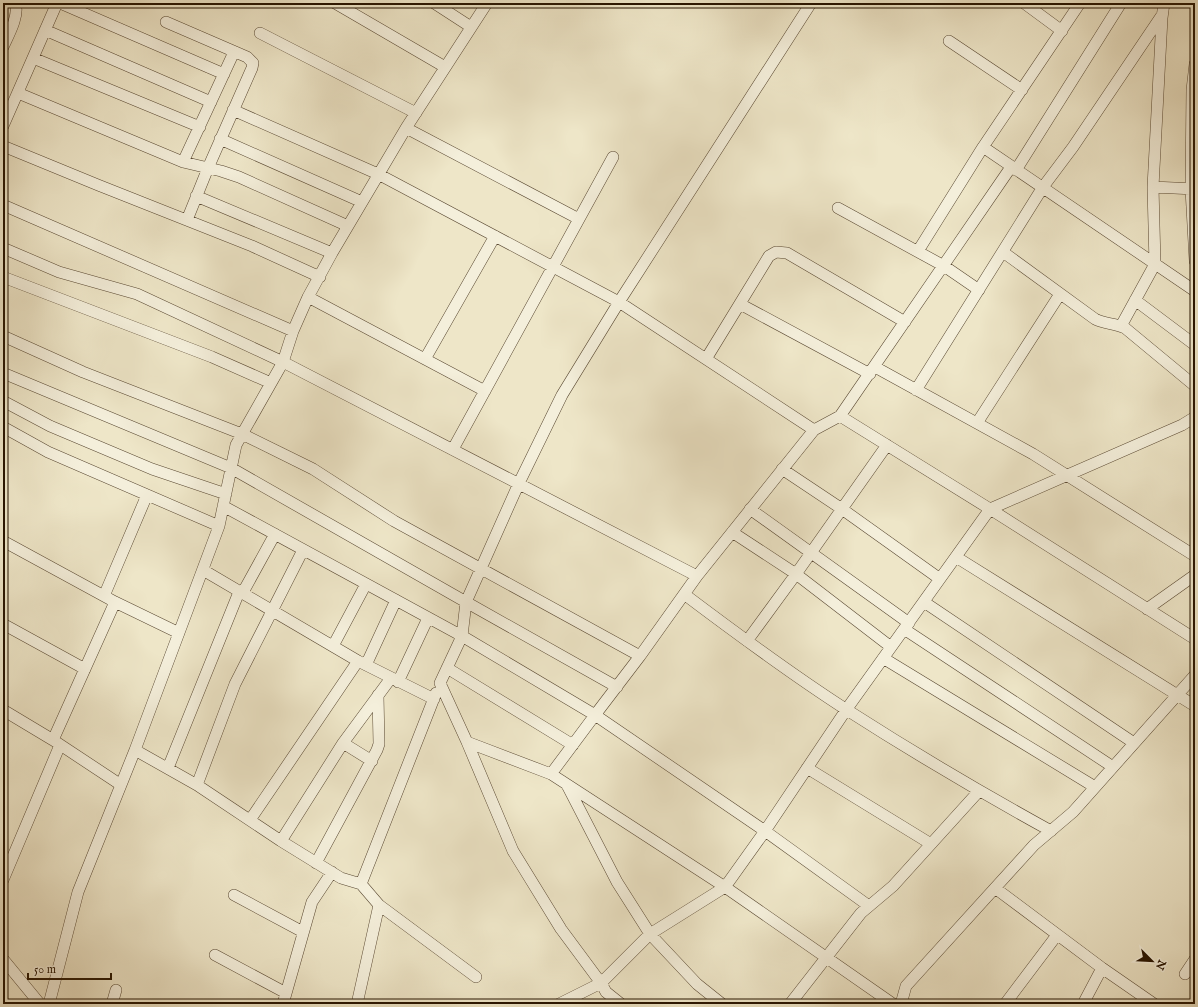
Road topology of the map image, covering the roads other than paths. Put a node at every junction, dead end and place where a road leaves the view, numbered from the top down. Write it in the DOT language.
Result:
graph roads {
  1 [pos="15,3"];
  2 [pos="59,3"];
  3 [pos="335,3"];
  4 [pos="434,3"];
  5 [pos="487,3"];
  6 [pos="811,3"];
  7 [pos="1024,3"];
  8 [pos="1080,3"];
  9 [pos="1121,3"];
  10 [pos="1164,3"];
  11 [pos="1162,15"];
  12 [pos="166,22"];
  13 [pos="471,27"];
  14 [pos="45,30"];
  15 [pos="1062,31"];
  16 [pos="260,33"];
  17 [pos="949,41"];
  18 [pos="3,47"];
  19 [pos="234,52"];
  20 [pos="33,58"];
  21 [pos="1195,64"];
  22 [pos="445,67"];
  23 [pos="224,74"];
  24 [pos="1022,90"];
  25 [pos="18,93"];
  26 [pos="211,102"];
  27 [pos="233,110"];
  28 [pos="416,113"];
  29 [pos="3,126"];
  30 [pos="200,127"];
  31 [pos="406,128"];
  32 [pos="220,139"];
  33 [pos="3,146"];
  34 [pos="983,147"];
  35 [pos="613,157"];
  36 [pos="183,162"];
  37 [pos="208,168"];
  38 [pos="1014,168"];
  39 [pos="378,174"];
  40 [pos="1043,187"];
  41 [pos="1153,187"];
  42 [pos="1193,189"];
  43 [pos="196,196"];
  44 [pos="362,202"];
  45 [pos="3,205"];
  46 [pos="838,208"];
  47 [pos="579,219"];
  48 [pos="187,220"];
  49 [pos="348,226"];
  50 [pos="495,236"];
  51 [pos="3,248"];
  52 [pos="918,251"];
  53 [pos="1002,252"];
  54 [pos="332,253"];
  55 [pos="1195,261"];
  56 [pos="1155,264"];
  57 [pos="944,266"];
  58 [pos="552,267"];
  59 [pos="3,277"];
  60 [pos="320,277"];
  61 [pos="979,290"];
  62 [pos="1195,291"];
  63 [pos="1060,294"];
  64 [pos="308,297"];
  65 [pos="1135,300"];
  66 [pos="619,302"];
  67 [pos="740,304"];
  68 [pos="905,322"];
  69 [pos="1121,326"];
  70 [pos="293,330"];
  71 [pos="3,336"];
  72 [pos="1195,345"];
  73 [pos="425,359"];
  74 [pos="706,359"];
  75 [pos="283,362"];
  76 [pos="872,370"];
  77 [pos="3,373"];
  78 [pos="271,383"];
  79 [pos="1195,386"];
  80 [pos="916,390"];
  81 [pos="485,391"];
  82 [pos="3,401"];
  83 [pos="840,416"];
  84 [pos="1195,417"];
  85 [pos="977,423"];
  86 [pos="3,427"];
  87 [pos="814,430"];
  88 [pos="242,434"];
  89 [pos="887,445"];
  90 [pos="453,449"];
  91 [pos="232,468"];
  92 [pos="782,469"];
  93 [pos="1068,475"];
  94 [pos="519,483"];
  95 [pos="226,494"];
  96 [pos="147,495"];
  97 [pos="223,506"];
  98 [pos="842,508"];
  99 [pos="750,509"];
  100 [pos="990,509"];
  101 [pos="219,526"];
  102 [pos="732,532"];
  103 [pos="275,534"];
  104 [pos="3,540"];
  105 [pos="303,550"];
  106 [pos="810,553"];
  107 [pos="1195,556"];
  108 [pos="956,557"];
  109 [pos="480,569"];
  110 [pos="203,570"];
  111 [pos="796,574"];
  112 [pos="1195,575"];
  113 [pos="697,576"];
  114 [pos="940,579"];
  115 [pos="366,584"];
  116 [pos="241,593"];
  117 [pos="684,594"];
  118 [pos="104,596"];
  119 [pos="396,600"];
  120 [pos="115,602"];
  121 [pos="466,602"];
  122 [pos="924,602"];
  123 [pos="1147,609"];
  124 [pos="272,611"];
  125 [pos="428,618"];
  126 [pos="3,624"];
  127 [pos="906,626"];
  128 [pos="179,633"];
  129 [pos="462,636"];
  130 [pos="1195,639"];
  131 [pos="747,641"];
  132 [pos="333,646"];
  133 [pos="891,647"];
  134 [pos="640,656"];
  135 [pos="883,658"];
  136 [pos="362,663"];
  137 [pos="447,668"];
  138 [pos="85,669"];
  139 [pos="1195,674"];
  140 [pos="394,680"];
  141 [pos="440,683"];
  142 [pos="617,687"];
  143 [pos="378,694"];
  144 [pos="1178,694"];
  145 [pos="434,700"];
  146 [pos="1195,706"];
  147 [pos="3,710"];
  148 [pos="846,710"];
  149 [pos="595,715"];
  150 [pos="56,742"];
  151 [pos="467,742"];
  152 [pos="343,743"];
  153 [pos="1134,743"];
  154 [pos="573,745"];
  155 [pos="135,750"];
  156 [pos="372,761"];
  157 [pos="1113,767"];
  158 [pos="168,768"];
  159 [pos="807,768"];
  160 [pos="551,774"];
  161 [pos="566,784"];
  162 [pos="121,785"];
  163 [pos="197,785"];
  164 [pos="1094,787"];
  165 [pos="979,791"];
  166 [pos="250,820"];
  167 [pos="765,831"];
  168 [pos="1051,831"];
  169 [pos="281,841"];
  170 [pos="931,844"];
  171 [pos="7,856"];
  172 [pos="316,863"];
  173 [pos="332,872"];
  174 [pos="3,880"];
  175 [pos="361,884"];
  176 [pos="725,888"];
  177 [pos="995,888"];
  178 [pos="234,895"];
  179 [pos="379,904"];
  180 [pos="869,906"];
  181 [pos="303,932"];
  182 [pos="650,934"];
  183 [pos="1057,934"];
  184 [pos="215,955"];
  185 [pos="827,957"];
  186 [pos="3,959"];
  187 [pos="1195,959"];
  188 [pos="1102,968"];
  189 [pos="1185,974"];
  190 [pos="476,977"];
  191 [pos="601,983"];
  192 [pos="116,990"];
  193 [pos="284,999"];
  194 [pos="576,1000"];
  195 [pos="40,1004"];
  196 [pos="49,1004"];
  197 [pos="112,1004"];
  198 [pos="356,1004"];
  199 [pos="559,1004"];
  200 [pos="622,1004"];
  201 [pos="722,1004"];
  202 [pos="790,1004"];
  203 [pos="893,1004"];
  204 [pos="901,1004"];
  205 [pos="1005,1004"];
  206 [pos="1083,1004"];
  207 [pos="1154,1004"];
  1 -- 18 [label="street"];
  2 -- 14 [label="street"];
  2 -- 23 [label="street"];
  3 -- 22 [label="street"];
  4 -- 13 [label="street"];
  5 -- 13 [label="street"];
  6 -- 66 [label="street"];
  7 -- 15 [label="street"];
  8 -- 15 [label="street"];
  9 -- 38 [label="street"];
  10 -- 11 [label="street"];
  11 -- 40 [label="street"];
  11 -- 41 [label="street"];
  12 -- 19 [label="street"];
  13 -- 22 [label="street"];
  14 -- 20 [label="street"];
  14 -- 26 [label="street"];
  15 -- 24 [label="street"];
  16 -- 28 [label="street"];
  17 -- 24 [label="street"];
  19 -- 23 [label="street"];
  19 -- 27 [label="street"];
  20 -- 25 [label="street"];
  20 -- 30 [label="street"];
  21 -- 42 [label="street"];
  22 -- 28 [label="street"];
  23 -- 26 [label="street"];
  24 -- 34 [label="street"];
  25 -- 29 [label="street"];
  25 -- 36 [label="street"];
  26 -- 30 [label="street"];
  27 -- 32 [label="street"];
  27 -- 39 [label="street"];
  28 -- 31 [label="street"];
  30 -- 36 [label="street"];
  31 -- 39 [label="street"];
  31 -- 47 [label="street"];
  32 -- 37 [label="street"];
  32 -- 44 [label="street"];
  33 -- 48 [label="street"];
  34 -- 38 [label="street"];
  34 -- 52 [label="street"];
  35 -- 47 [label="street"];
  36 -- 37 [label="street"];
  37 -- 43 [label="street"];
  37 -- 49 [label="street"];
  38 -- 40 [label="street"];
  38 -- 57 [label="street"];
  39 -- 44 [label="street"];
  39 -- 50 [label="street"];
  40 -- 53 [label="street"];
  40 -- 56 [label="street"];
  41 -- 42 [label="street"];
  41 -- 56 [label="street"];
  42 -- 55 [label="street"];
  43 -- 48 [label="street"];
  43 -- 54 [label="street"];
  44 -- 49 [label="street"];
  45 -- 70 [label="street"];
  46 -- 52 [label="street"];
  47 -- 58 [label="street"];
  48 -- 60 [label="street"];
  49 -- 54 [label="street"];
  50 -- 58 [label="street"];
  50 -- 73 [label="street"];
  51 -- 75 [label="street"];
  52 -- 57 [label="street"];
  53 -- 61 [label="street"];
  53 -- 63 [label="street"];
  54 -- 60 [label="street"];
  56 -- 62 [label="street"];
  56 -- 65 [label="street"];
  57 -- 61 [label="street"];
  57 -- 68 [label="street"];
  58 -- 66 [label="street"];
  58 -- 81 [label="street"];
  59 -- 78 [label="street"];
  60 -- 64 [label="street"];
  61 -- 80 [label="street"];
  63 -- 69 [label="street"];
  63 -- 85 [label="street"];
  64 -- 70 [label="street"];
  64 -- 73 [label="street"];
  65 -- 69 [label="street"];
  65 -- 72 [label="street"];
  66 -- 74 [label="street"];
  66 -- 94 [label="street"];
  67 -- 68 [label="street"];
  67 -- 74 [label="street"];
  67 -- 76 [label="street"];
  68 -- 76 [label="street"];
  69 -- 79 [label="street"];
  70 -- 75 [label="street"];
  71 -- 88 [label="street"];
  73 -- 81 [label="street"];
  74 -- 87 [label="street"];
  75 -- 78 [label="street"];
  75 -- 90 [label="street"];
  76 -- 80 [label="street"];
  76 -- 83 [label="street"];
  77 -- 91 [label="street"];
  78 -- 88 [label="street"];
  80 -- 85 [label="street"];
  81 -- 90 [label="street"];
  82 -- 95 [label="street"];
  83 -- 87 [label="street"];
  83 -- 89 [label="street"];
  84 -- 93 [label="street"];
  85 -- 93 [label="street"];
  86 -- 96 [label="street"];
  87 -- 92 [label="street"];
  88 -- 91 [label="street"];
  88 -- 109 [label="street"];
  89 -- 98 [label="street"];
  89 -- 100 [label="street"];
  90 -- 94 [label="street"];
  91 -- 95 [label="street"];
  91 -- 121 [label="street"];
  92 -- 98 [label="street"];
  92 -- 99 [label="street"];
  93 -- 100 [label="street"];
  93 -- 107 [label="street"];
  94 -- 109 [label="street"];
  94 -- 113 [label="street"];
  95 -- 97 [label="street"];
  96 -- 101 [label="street"];
  96 -- 118 [label="street"];
  97 -- 101 [label="street"];
  97 -- 103 [label="street"];
  98 -- 106 [label="street"];
  98 -- 114 [label="street"];
  99 -- 102 [label="street"];
  99 -- 106 [label="street"];
  100 -- 108 [label="street"];
  100 -- 123 [label="street"];
  101 -- 110 [label="street"];
  102 -- 111 [label="street"];
  102 -- 113 [label="street"];
  103 -- 105 [label="street"];
  103 -- 116 [label="street"];
  104 -- 118 [label="street"];
  105 -- 115 [label="street"];
  105 -- 124 [label="street"];
  106 -- 111 [label="street"];
  106 -- 127 [label="street"];
  108 -- 114 [label="street"];
  108 -- 144 [label="street"];
  109 -- 121 [label="street"];
  109 -- 134 [label="street"];
  110 -- 116 [label="street"];
  110 -- 128 [label="street"];
  111 -- 131 [label="street"];
  111 -- 133 [label="street"];
  112 -- 123 [label="street"];
  113 -- 117 [label="street"];
  114 -- 122 [label="street"];
  115 -- 119 [label="street"];
  115 -- 132 [label="street"];
  116 -- 124 [label="street"];
  116 -- 158 [label="street"];
  117 -- 131 [label="street"];
  117 -- 134 [label="street"];
  118 -- 120 [label="street"];
  119 -- 125 [label="street"];
  119 -- 136 [label="street"];
  120 -- 128 [label="street"];
  120 -- 138 [label="street"];
  121 -- 129 [label="street"];
  121 -- 142 [label="street"];
  122 -- 127 [label="street"];
  122 -- 153 [label="street"];
  123 -- 130 [label="street"];
  124 -- 132 [label="street"];
  124 -- 163 [label="street"];
  125 -- 129 [label="street"];
  125 -- 140 [label="street"];
  126 -- 138 [label="street"];
  127 -- 133 [label="street"];
  127 -- 157 [label="street"];
  128 -- 155 [label="street"];
  129 -- 137 [label="street"];
  129 -- 149 [label="street"];
  131 -- 148 [label="street"];
  132 -- 136 [label="street"];
  133 -- 135 [label="street"];
  134 -- 142 [label="street"];
  135 -- 148 [label="street"];
  135 -- 164 [label="street"];
  136 -- 140 [label="street"];
  136 -- 166 [label="street"];
  137 -- 141 [label="street"];
  137 -- 154 [label="street"];
  138 -- 150 [label="street"];
  139 -- 144 [label="street"];
  140 -- 143 [label="street"];
  140 -- 145 [label="street"];
  141 -- 145 [label="street"];
  141 -- 151 [label="street"];
  142 -- 149 [label="street"];
  143 -- 152 [label="street"];
  143 -- 156 [label="street"];
  144 -- 146 [label="street"];
  144 -- 153 [label="street"];
  145 -- 175 [label="street"];
  147 -- 150 [label="street"];
  148 -- 159 [label="street"];
  148 -- 165 [label="street"];
  149 -- 154 [label="street"];
  149 -- 167 [label="street"];
  150 -- 162 [label="street"];
  150 -- 171 [label="street"];
  151 -- 160 [label="street"];
  151 -- 191 [label="street"];
  152 -- 156 [label="street"];
  152 -- 169 [label="street"];
  153 -- 157 [label="street"];
  154 -- 160 [label="street"];
  155 -- 158 [label="street"];
  155 -- 162 [label="street"];
  156 -- 172 [label="street"];
  157 -- 164 [label="street"];
  158 -- 163 [label="street"];
  159 -- 167 [label="street"];
  159 -- 170 [label="street"];
  160 -- 161 [label="street"];
  161 -- 176 [label="street"];
  161 -- 182 [label="street"];
  162 -- 196 [label="street"];
  163 -- 166 [label="street"];
  164 -- 168 [label="street"];
  165 -- 168 [label="street"];
  165 -- 170 [label="street"];
  166 -- 169 [label="street"];
  167 -- 176 [label="street"];
  167 -- 180 [label="street"];
  168 -- 177 [label="street"];
  169 -- 172 [label="street"];
  170 -- 180 [label="street"];
  171 -- 174 [label="street"];
  172 -- 173 [label="street"];
  173 -- 175 [label="street"];
  173 -- 181 [label="street"];
  175 -- 179 [label="street"];
  176 -- 182 [label="street"];
  176 -- 185 [label="street"];
  177 -- 183 [label="street"];
  177 -- 204 [label="street"];
  178 -- 181 [label="street"];
  179 -- 190 [label="street"];
  179 -- 198 [label="street"];
  180 -- 185 [label="street"];
  181 -- 193 [label="street"];
  182 -- 191 [label="street"];
  182 -- 201 [label="street"];
  183 -- 188 [label="street"];
  183 -- 205 [label="street"];
  184 -- 193 [label="street"];
  185 -- 202 [label="street"];
  185 -- 203 [label="street"];
  186 -- 195 [label="street"];
  187 -- 189 [label="street"];
  188 -- 206 [label="street"];
  188 -- 207 [label="street"];
  191 -- 194 [label="street"];
  191 -- 200 [label="street"];
  192 -- 197 [label="street"];
  194 -- 199 [label="street"];
}
